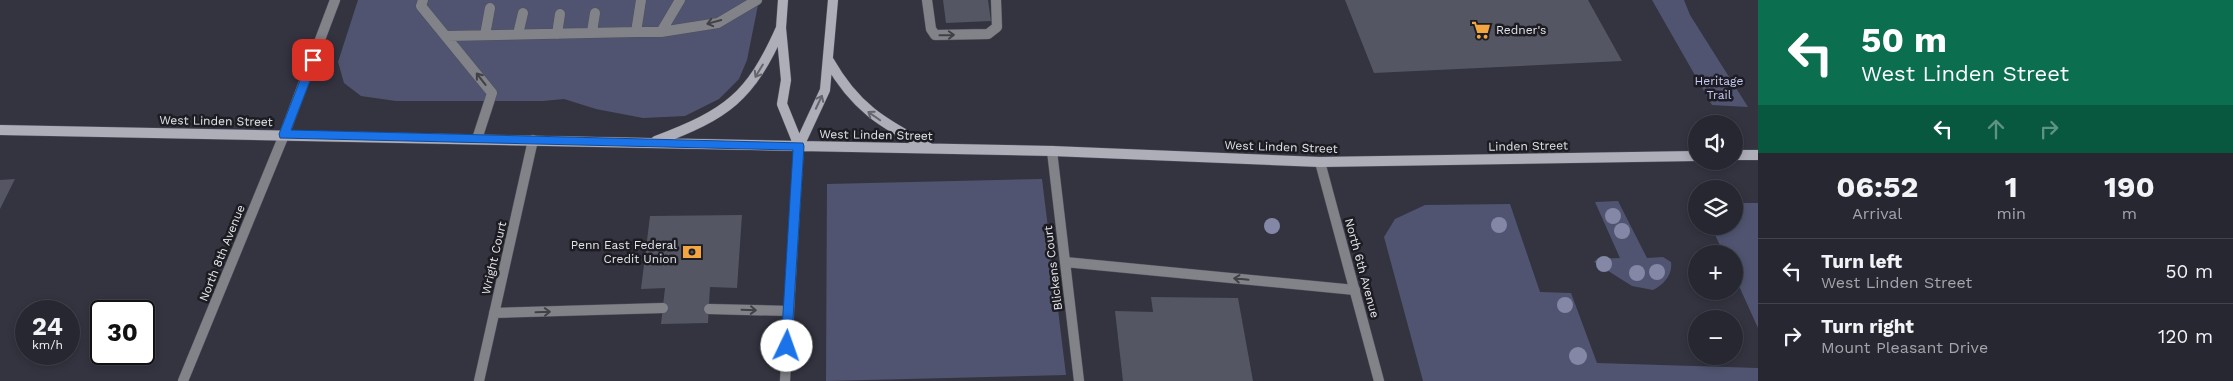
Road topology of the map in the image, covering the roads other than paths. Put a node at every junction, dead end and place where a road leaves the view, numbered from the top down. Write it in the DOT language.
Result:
graph roads {
  1 [pos="335,0"];
  2 [pos="423,0"];
  3 [pos="642,0"];
  4 [pos="680,0"];
  5 [pos="757,0"];
  6 [pos="784,0"];
  7 [pos="833,0"];
  8 [pos="927,0"];
  9 [pos="996,0"];
  10 [pos="490,8"];
  11 [pos="595,13"];
  12 [pos="523,14"];
  13 [pos="560,14"];
  14 [pos="781,28"];
  15 [pos="592,32"];
  16 [pos="636,32"];
  17 [pos="661,32"];
  18 [pos="518,34"];
  19 [pos="557,34"];
  20 [pos="484,35"];
  21 [pos="447,36"];
  22 [pos="828,61"];
  23 [pos="0,130"];
  24 [pos="284,134"];
  25 [pos="477,139"];
  26 [pos="533,140"];
  27 [pos="650,144"];
  28 [pos="799,146"];
  29 [pos="931,149"];
  30 [pos="1052,151"];
  31 [pos="1743,155"];
  32 [pos="1758,155"];
  33 [pos="1688,156"];
  34 [pos="1320,162"];
  35 [pos="1361,162"];
  36 [pos="1065,262"];
  37 [pos="1355,290"];
  38 [pos="663,308"];
  39 [pos="709,309"];
  40 [pos="789,311"];
  41 [pos="494,313"];
  42 [pos="183,381"];
  43 [pos="479,381"];
  44 [pos="785,381"];
  45 [pos="1079,381"];
  46 [pos="1379,381"];
  1 -- 24 [label="street, North 8th Avenue"];
  2 -- 21 [label="street"];
  3 -- 16 [label="street"];
  4 -- 17 [label="street"];
  5 -- 17 [label="street, one-way"];
  6 -- 14 [label="street"];
  7 -- 22 [label="street"];
  8 -- 9 [label="street, one-way"];
  10 -- 20 [label="street"];
  11 -- 15 [label="street"];
  12 -- 18 [label="street"];
  13 -- 19 [label="street"];
  14 -- 27 [label="street, one-way"];
  14 -- 28 [label="street"];
  15 -- 16 [label="street"];
  15 -- 19 [label="street"];
  16 -- 17 [label="street"];
  18 -- 19 [label="street"];
  18 -- 20 [label="street"];
  20 -- 21 [label="street"];
  25 -- 21 [label="street, one-way"];
  28 -- 22 [label="street, one-way"];
  29 -- 22 [label="street, one-way"];
  23 -- 24 [label="street, West Linden Street"];
  24 -- 25 [label="street, West Linden Street"];
  24 -- 42 [label="street, North 8th Avenue"];
  25 -- 26 [label="street, West Linden Street"];
  26 -- 27 [label="street, West Linden Street"];
  26 -- 41 [label="street, Wright Court"];
  27 -- 28 [label="street, West Linden Street"];
  28 -- 29 [label="street, West Linden Street"];
  28 -- 40 [label="street"];
  29 -- 30 [label="street, West Linden Street"];
  30 -- 34 [label="street, West Linden Street"];
  30 -- 36 [label="street, Blickens Court"];
  31 -- 32 [label="street"];
  33 -- 35 [label="street, Linden Street"];
  34 -- 35 [label="street, West Linden Street"];
  34 -- 37 [label="street, North 6th Avenue"];
  37 -- 36 [label="street, one-way"];
  36 -- 45 [label="street, Blickens Court"];
  37 -- 46 [label="street, North 6th Avenue"];
  41 -- 38 [label="street, one-way"];
  39 -- 40 [label="street, one-way"];
  40 -- 44 [label="street"];
  41 -- 43 [label="street, Wright Court"];
}
